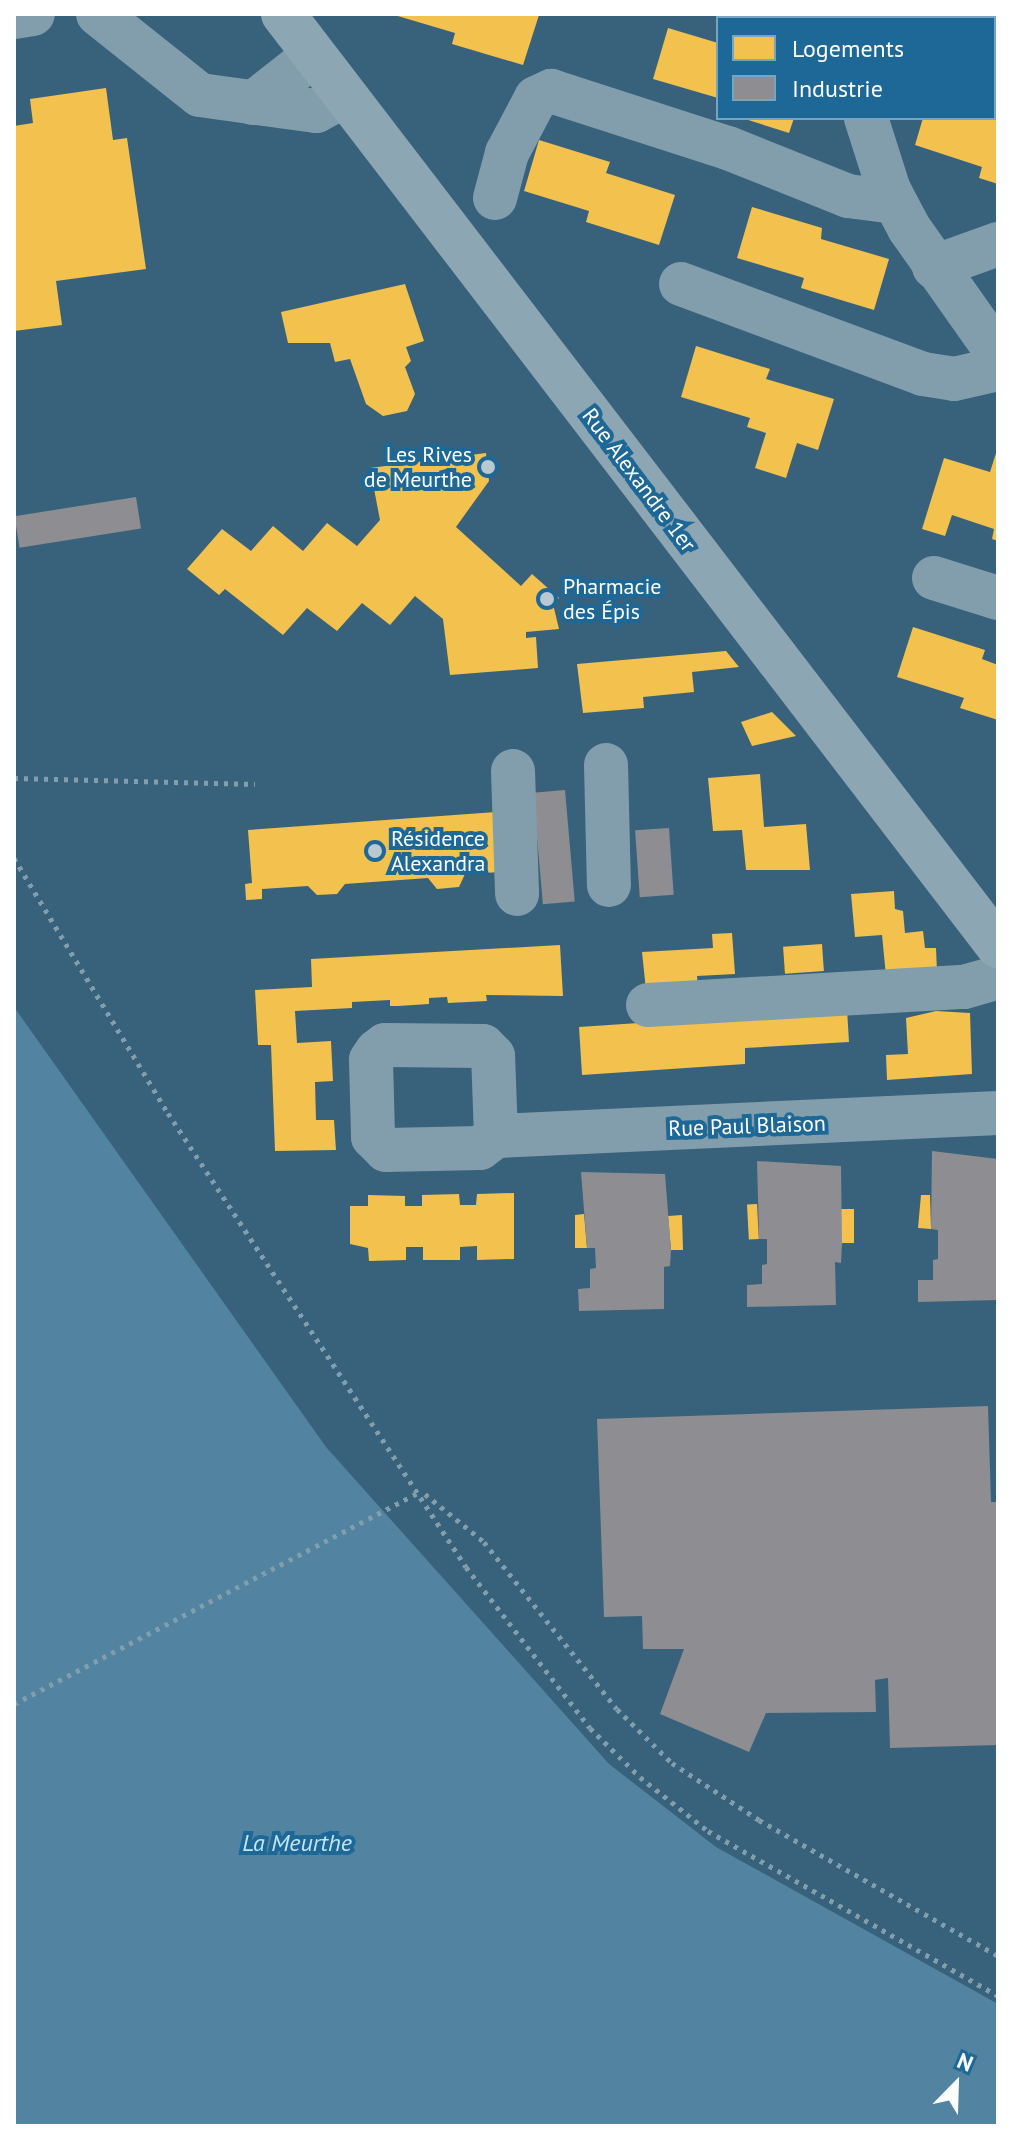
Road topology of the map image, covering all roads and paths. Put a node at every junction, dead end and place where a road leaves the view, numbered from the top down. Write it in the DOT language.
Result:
graph roads {
  1 [pos="33,14"];
  2 [pos="98,14"];
  3 [pos="283,14"];
  4 [pos="14,17"];
  5 [pos="313,56"];
  6 [pos="342,97"];
  7 [pos="253,103"];
  8 [pos="867,120"];
  9 [pos="495,198"];
  10 [pos="895,202"];
  11 [pos="998,244"];
  12 [pos="934,267"];
  13 [pos="681,284"];
  14 [pos="998,354"];
  15 [pos="998,369"];
  16 [pos="934,578"];
  17 [pos="998,598"];
  18 [pos="606,765"];
  19 [pos="513,771"];
  20 [pos="14,778"];
  21 [pos="255,784"];
  22 [pos="14,858"];
  23 [pos="609,885"];
  24 [pos="517,894"];
  25 [pos="998,946"];
  26 [pos="998,977"];
  27 [pos="648,1005"];
  28 [pos="998,1113"];
  29 [pos="496,1136"];
  30 [pos="421,1491"];
  31 [pos="14,1704"];
  32 [pos="998,1956"];
  33 [pos="998,1996"];
  1 -- 4 [label="street"];
  2 -- 7 [label="street"];
  3 -- 5 [label="main road, Rue Alexandre 1er"];
  5 -- 6 [label="main road, Rue Alexandre 1er"];
  5 -- 7 [label="street"];
  6 -- 7 [label="street"];
  6 -- 25 [label="main road, Rue Alexandre 1er"];
  8 -- 10 [label="street"];
  9 -- 10 [label="street"];
  10 -- 12 [label="street"];
  11 -- 12 [label="street"];
  12 -- 14 [label="street"];
  13 -- 15 [label="street"];
  16 -- 17 [label="street"];
  18 -- 23 [label="street"];
  19 -- 24 [label="street"];
  20 -- 21 [label="path"];
  22 -- 30 [label="path"];
  26 -- 27 [label="street"];
  28 -- 29 [label="street, Rue Paul Blaison"];
  30 -- 31 [label="path"];
  30 -- 32 [label="path"];
  30 -- 33 [label="path"];
}
